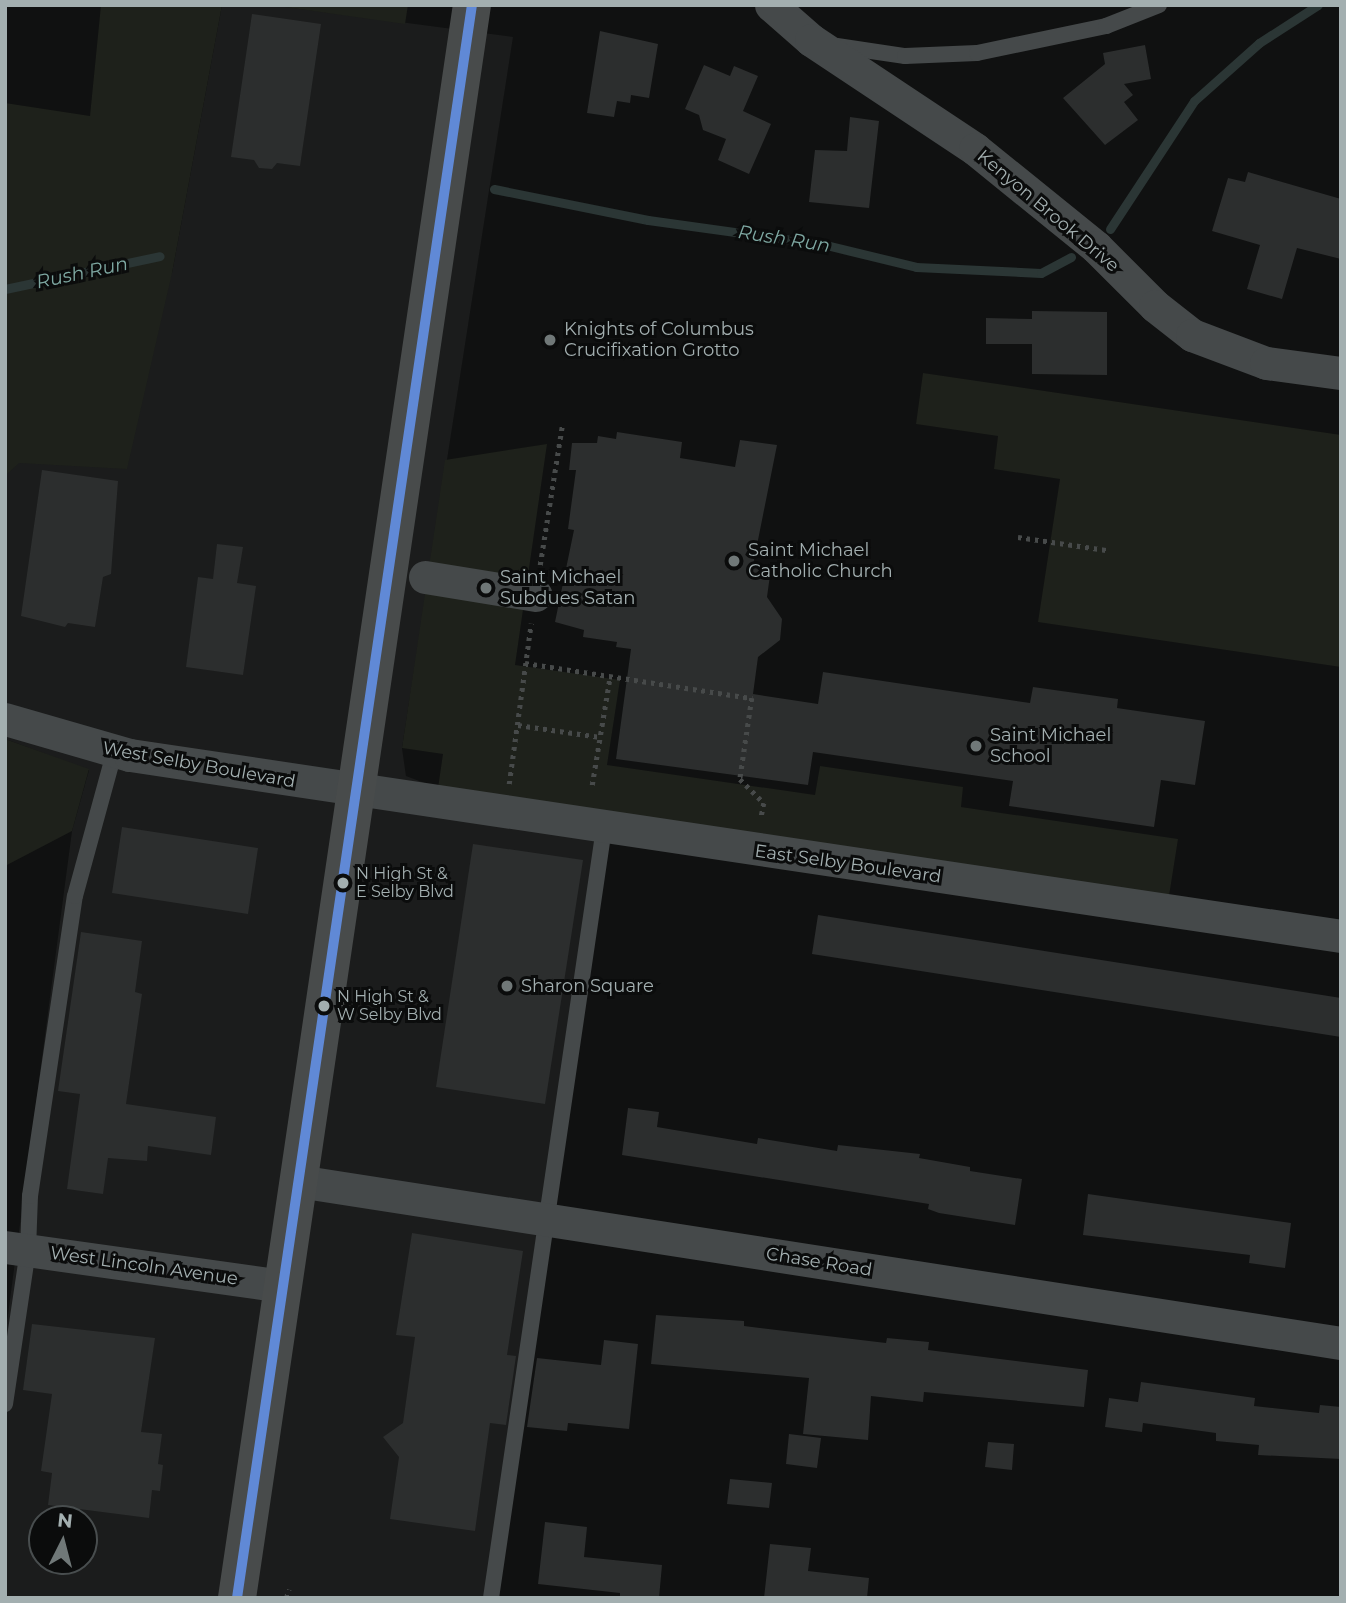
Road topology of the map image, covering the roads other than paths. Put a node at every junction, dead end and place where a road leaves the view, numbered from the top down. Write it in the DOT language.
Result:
graph roads {
  1 [pos="472,5"];
  2 [pos="771,5"];
  3 [pos="1159,5"];
  4 [pos="811,40"];
  5 [pos="1341,373"];
  6 [pos="425,577"];
  7 [pos="536,595"];
  8 [pos="5,719"];
  9 [pos="114,752"];
  10 [pos="355,791"];
  11 [pos="604,828"];
  12 [pos="1341,936"];
  13 [pos="298,1181"];
  14 [pos="547,1219"];
  15 [pos="17,1248"];
  16 [pos="283,1286"];
  17 [pos="1341,1343"];
  18 [pos="5,1404"];
  19 [pos="237,1598"];
  20 [pos="491,1598"];
  1 -- 10 [label="main road"];
  2 -- 4 [label="street, Kenyon Brook Drive"];
  3 -- 4 [label="lane"];
  4 -- 5 [label="street, Kenyon Brook Drive"];
  6 -- 7 [label="street"];
  8 -- 9 [label="street, West Selby Boulevard"];
  9 -- 10 [label="street, West Selby Boulevard"];
  9 -- 15 [label="lane"];
  10 -- 11 [label="street, East Selby Boulevard"];
  10 -- 13 [label="main road"];
  11 -- 12 [label="street, East Selby Boulevard"];
  11 -- 14 [label="lane"];
  13 -- 14 [label="street, Chase Road"];
  13 -- 16 [label="main road"];
  14 -- 17 [label="street, Chase Road"];
  14 -- 20 [label="lane"];
  15 -- 16 [label="street, West Lincoln Avenue"];
  15 -- 18 [label="lane"];
  16 -- 19 [label="main road"];
}
